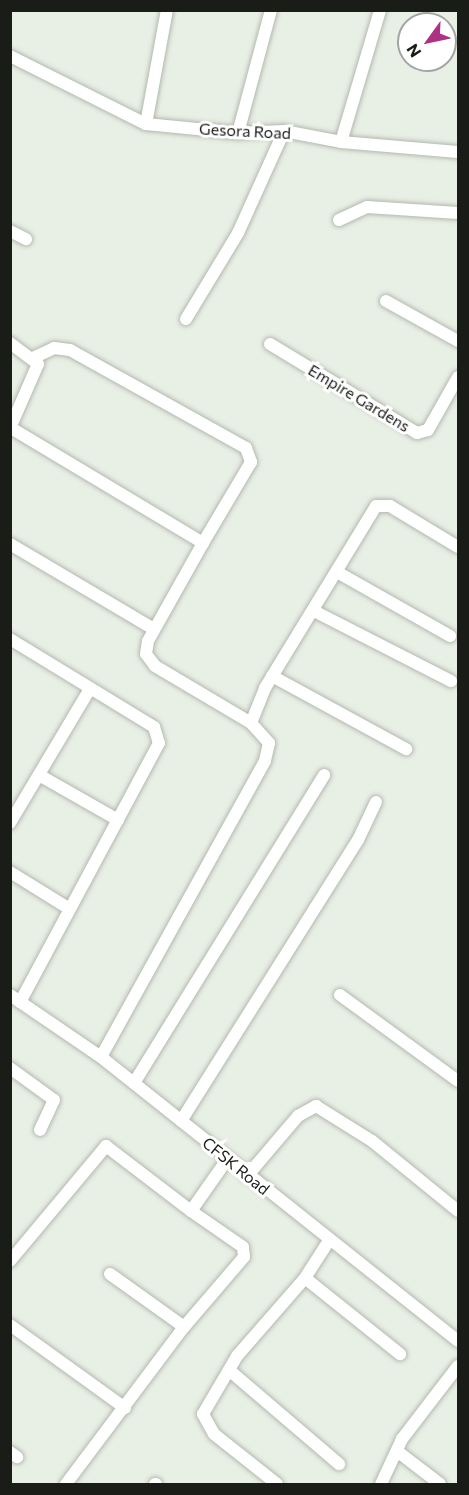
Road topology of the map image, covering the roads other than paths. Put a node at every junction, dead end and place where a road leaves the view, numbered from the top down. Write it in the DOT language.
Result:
graph roads {
  1 [pos="167,10"];
  2 [pos="271,10"];
  3 [pos="380,10"];
  4 [pos="11,58"];
  5 [pos="146,124"];
  6 [pos="284,130"];
  7 [pos="238,133"];
  8 [pos="341,142"];
  9 [pos="459,152"];
  10 [pos="459,213"];
  11 [pos="339,220"];
  12 [pos="10,231"];
  13 [pos="26,239"];
  14 [pos="386,301"];
  15 [pos="186,319"];
  16 [pos="459,341"];
  17 [pos="10,343"];
  18 [pos="270,344"];
  19 [pos="35,357"];
  20 [pos="459,377"];
  21 [pos="11,428"];
  22 [pos="203,543"];
  23 [pos="10,544"];
  24 [pos="459,547"];
  25 [pos="337,572"];
  26 [pos="314,611"];
  27 [pos="154,629"];
  28 [pos="450,636"];
  29 [pos="10,639"];
  30 [pos="272,676"];
  31 [pos="451,681"];
  32 [pos="90,688"];
  33 [pos="251,723"];
  34 [pos="406,749"];
  35 [pos="39,775"];
  36 [pos="324,775"];
  37 [pos="376,802"];
  38 [pos="118,820"];
  39 [pos="10,823"];
  40 [pos="10,872"];
  41 [pos="70,909"];
  42 [pos="340,995"];
  43 [pos="15,998"];
  44 [pos="101,1058"];
  45 [pos="10,1068"];
  46 [pos="459,1081"];
  47 [pos="134,1083"];
  48 [pos="182,1121"];
  49 [pos="40,1130"];
  50 [pos="226,1161"];
  51 [pos="247,1176"];
  52 [pos="191,1210"];
  53 [pos="459,1211"];
  54 [pos="330,1239"];
  55 [pos="10,1261"];
  56 [pos="110,1274"];
  57 [pos="305,1278"];
  58 [pos="10,1325"];
  59 [pos="184,1327"];
  60 [pos="459,1341"];
  61 [pos="400,1354"];
  62 [pos="459,1366"];
  63 [pos="229,1370"];
  64 [pos="125,1408"];
  65 [pos="397,1451"];
  66 [pos="339,1464"];
  67 [pos="66,1485"];
  68 [pos="277,1485"];
  69 [pos="381,1485"];
  70 [pos="440,1485"];
  1 -- 5 [label="street"];
  2 -- 7 [label="street"];
  3 -- 8 [label="street"];
  4 -- 5 [label="street, Gesora Road"];
  5 -- 7 [label="street, Gesora Road"];
  6 -- 7 [label="street, Gesora Road"];
  6 -- 8 [label="street, Gesora Road"];
  6 -- 15 [label="street"];
  8 -- 9 [label="street, Gesora Road"];
  10 -- 11 [label="street"];
  12 -- 13 [label="street"];
  14 -- 16 [label="street"];
  17 -- 19 [label="street"];
  18 -- 20 [label="street, Empire Gardens"];
  19 -- 21 [label="street"];
  19 -- 22 [label="street"];
  21 -- 22 [label="street"];
  22 -- 27 [label="street"];
  23 -- 27 [label="street"];
  24 -- 25 [label="street"];
  25 -- 26 [label="street"];
  25 -- 28 [label="street"];
  26 -- 30 [label="street"];
  26 -- 31 [label="street"];
  27 -- 33 [label="street"];
  29 -- 32 [label="street"];
  30 -- 33 [label="street"];
  30 -- 34 [label="street"];
  32 -- 35 [label="street"];
  32 -- 38 [label="street"];
  33 -- 44 [label="street"];
  35 -- 38 [label="street"];
  35 -- 39 [label="street"];
  36 -- 47 [label="street"];
  37 -- 48 [label="street"];
  38 -- 41 [label="street"];
  40 -- 41 [label="street"];
  41 -- 43 [label="street"];
  42 -- 46 [label="street"];
  43 -- 44 [label="street, CFSK Road"];
  44 -- 47 [label="street, CFSK Road"];
  45 -- 49 [label="street"];
  47 -- 48 [label="street, CFSK Road"];
  48 -- 50 [label="street, CFSK Road"];
  50 -- 51 [label="street, CFSK Road"];
  50 -- 52 [label="street"];
  51 -- 53 [label="street"];
  51 -- 54 [label="street, CFSK Road"];
  52 -- 55 [label="street"];
  52 -- 59 [label="street"];
  54 -- 57 [label="street"];
  54 -- 60 [label="street, CFSK Road"];
  56 -- 59 [label="street"];
  57 -- 61 [label="street"];
  57 -- 63 [label="street"];
  58 -- 64 [label="street"];
  59 -- 64 [label="street"];
  62 -- 65 [label="street"];
  63 -- 66 [label="street"];
  63 -- 68 [label="street"];
  64 -- 67 [label="street"];
  65 -- 69 [label="street"];
  65 -- 70 [label="street"];
}
